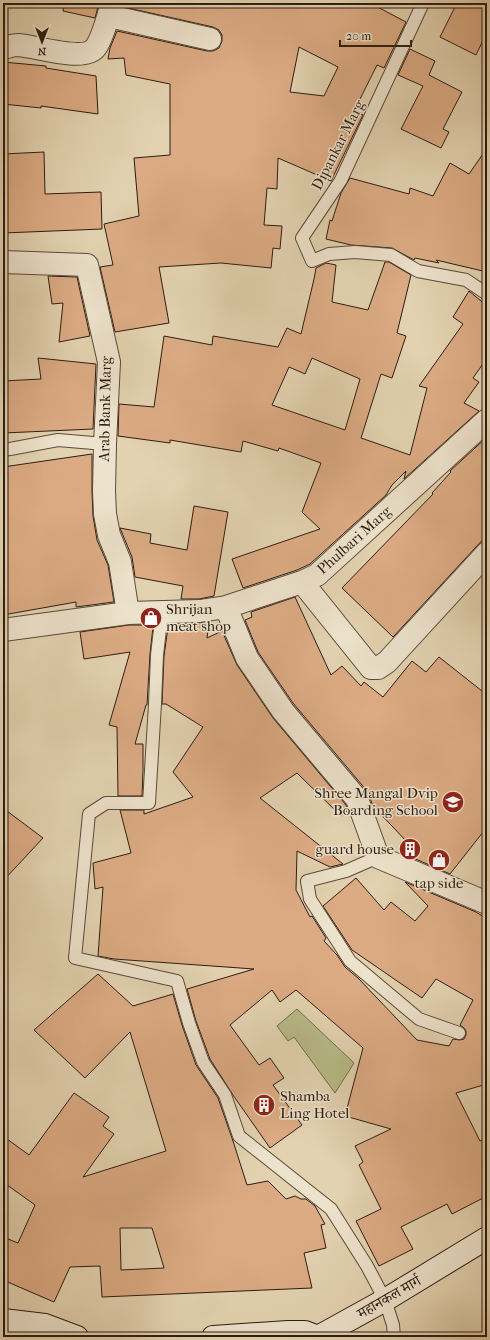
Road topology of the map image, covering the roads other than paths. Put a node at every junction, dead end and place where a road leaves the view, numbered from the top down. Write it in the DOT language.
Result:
graph roads {
  1 [pos="423,3"];
  2 [pos="110,10"];
  3 [pos="210,39"];
  4 [pos="3,48"];
  5 [pos="3,262"];
  6 [pos="487,294"];
  7 [pos="487,420"];
  8 [pos="105,444"];
  9 [pos="3,450"];
  10 [pos="487,553"];
  11 [pos="302,582"];
  12 [pos="226,607"];
  13 [pos="162,612"];
  14 [pos="128,613"];
  15 [pos="3,630"];
  16 [pos="378,857"];
  17 [pos="487,903"];
  18 [pos="460,1033"];
  19 [pos="487,1238"];
  20 [pos="385,1300"];
  21 [pos="3,1320"];
  22 [pos="77,1337"];
  23 [pos="213,1337"];
  24 [pos="317,1337"];
  25 [pos="394,1337"];
  1 -- 6 [label="lane, Dipankar Marg"];
  2 -- 3 [label="street"];
  2 -- 4 [label="street"];
  5 -- 8 [label="street, Arab Bank Marg"];
  7 -- 11 [label="street, Phulbari Marg"];
  8 -- 9 [label="lane"];
  8 -- 14 [label="street, Arab Bank Marg"];
  10 -- 11 [label="street"];
  11 -- 12 [label="street, Phulbari Marg"];
  12 -- 13 [label="street, Phulbari Marg"];
  12 -- 16 [label="street"];
  13 -- 14 [label="street, Phulbari Marg"];
  13 -- 20 [label="lane"];
  14 -- 15 [label="street, Phulbari Marg"];
  16 -- 17 [label="street"];
  16 -- 18 [label="lane"];
  19 -- 20 [label="street, महानकल मार्ग"];
  20 -- 24 [label="street, महानकल मार्ग"];
  20 -- 25 [label="lane"];
  21 -- 22 [label="street"];
  23 -- 24 [label="street, महानकल मार्ग"];
}
